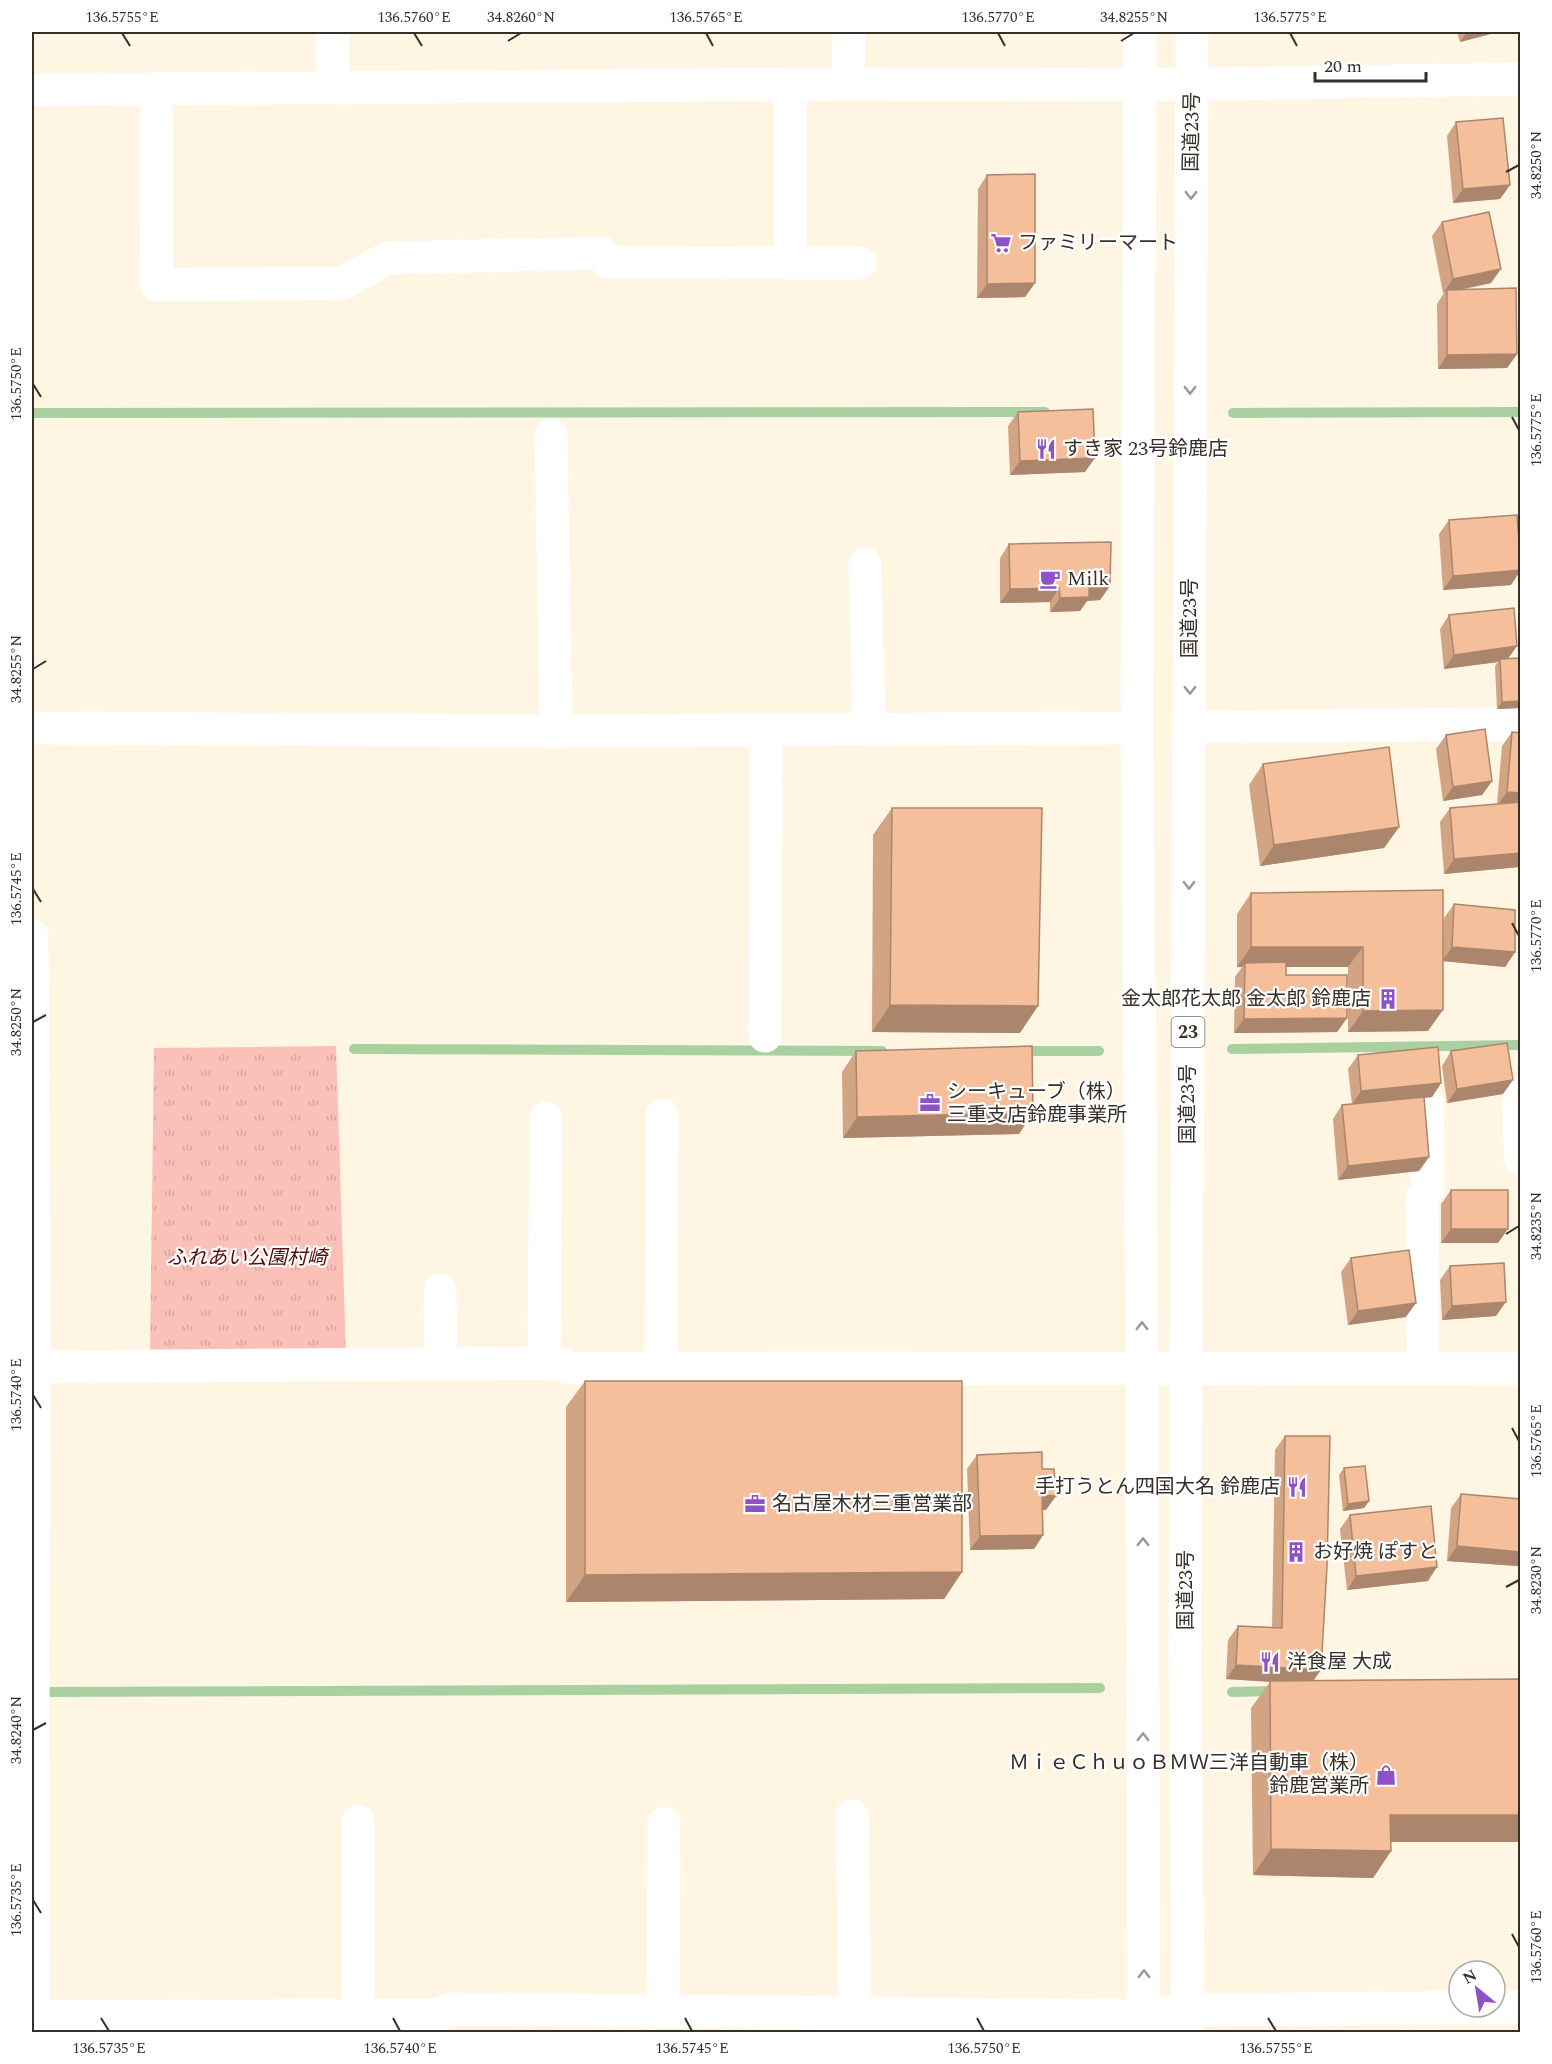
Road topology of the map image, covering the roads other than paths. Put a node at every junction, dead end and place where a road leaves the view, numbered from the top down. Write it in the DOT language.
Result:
graph roads {
  1 [pos="333,32"];
  2 [pos="849,32"];
  3 [pos="1140,32"];
  4 [pos="1192,32"];
  5 [pos="1521,79"];
  6 [pos="848,84"];
  7 [pos="1141,85"];
  8 [pos="1193,85"];
  9 [pos="790,86"];
  10 [pos="156,88"];
  11 [pos="333,88"];
  12 [pos="32,90"];
  13 [pos="790,263"];
  14 [pos="860,263"];
  15 [pos="551,435"];
  16 [pos="865,564"];
  17 [pos="1521,724"];
  18 [pos="1190,727"];
  19 [pos="32,728"];
  20 [pos="1137,728"];
  21 [pos="869,729"];
  22 [pos="766,730"];
  23 [pos="556,731"];
  24 [pos="32,936"];
  25 [pos="765,1036"];
  26 [pos="1519,1093"];
  27 [pos="1427,1104"];
  28 [pos="662,1116"];
  29 [pos="546,1118"];
  30 [pos="1521,1159"];
  31 [pos="440,1290"];
  32 [pos="544,1363"];
  33 [pos="441,1364"];
  34 [pos="33,1367"];
  35 [pos="1187,1367"];
  36 [pos="661,1368"];
  37 [pos="1142,1368"];
  38 [pos="1423,1369"];
  39 [pos="1521,1369"];
  40 [pos="852,1816"];
  41 [pos="358,1821"];
  42 [pos="664,1824"];
  43 [pos="1521,2007"];
  44 [pos="663,2010"];
  45 [pos="855,2012"];
  46 [pos="358,2014"];
  47 [pos="1188,2021"];
  48 [pos="33,2022"];
  49 [pos="438,2024"];
  50 [pos="1144,2024"];
  1 -- 11 [label="main road"];
  2 -- 6 [label="main road"];
  3 -- 7 [label="main road"];
  4 -- 8 [label="main road, 国道23号 / 23"];
  5 -- 8 [label="main road"];
  6 -- 7 [label="main road"];
  6 -- 9 [label="main road"];
  7 -- 8 [label="main road"];
  7 -- 20 [label="main road"];
  8 -- 18 [label="main road, 国道23号 / 23, one-way"];
  9 -- 11 [label="main road"];
  9 -- 13 [label="main road"];
  10 -- 11 [label="main road"];
  10 -- 12 [label="main road"];
  10 -- 13 [label="main road"];
  13 -- 14 [label="main road"];
  15 -- 23 [label="main road"];
  16 -- 21 [label="main road"];
  17 -- 18 [label="main road"];
  18 -- 35 [label="main road, 国道23号 / 23, one-way"];
  19 -- 23 [label="main road"];
  20 -- 21 [label="main road"];
  37 -- 20 [label="main road, one-way"];
  21 -- 22 [label="main road"];
  22 -- 23 [label="main road"];
  22 -- 25 [label="main road"];
  24 -- 34 [label="main road"];
  26 -- 30 [label="main road"];
  27 -- 38 [label="main road"];
  28 -- 36 [label="main road"];
  29 -- 32 [label="main road"];
  31 -- 33 [label="main road"];
  32 -- 33 [label="main road"];
  32 -- 36 [label="main road"];
  33 -- 34 [label="main road"];
  34 -- 48 [label="main road"];
  35 -- 37 [label="main road"];
  35 -- 38 [label="main road"];
  35 -- 47 [label="main road, 国道23号 / 23"];
  36 -- 37 [label="main road"];
  50 -- 37 [label="main road, one-way"];
  38 -- 39 [label="main road"];
  40 -- 45 [label="main road"];
  41 -- 46 [label="main road"];
  42 -- 44 [label="main road"];
  43 -- 47 [label="main road"];
  44 -- 45 [label="main road"];
  44 -- 49 [label="main road"];
  45 -- 50 [label="main road"];
  46 -- 48 [label="main road"];
  46 -- 49 [label="main road"];
  47 -- 50 [label="main road"];
}
